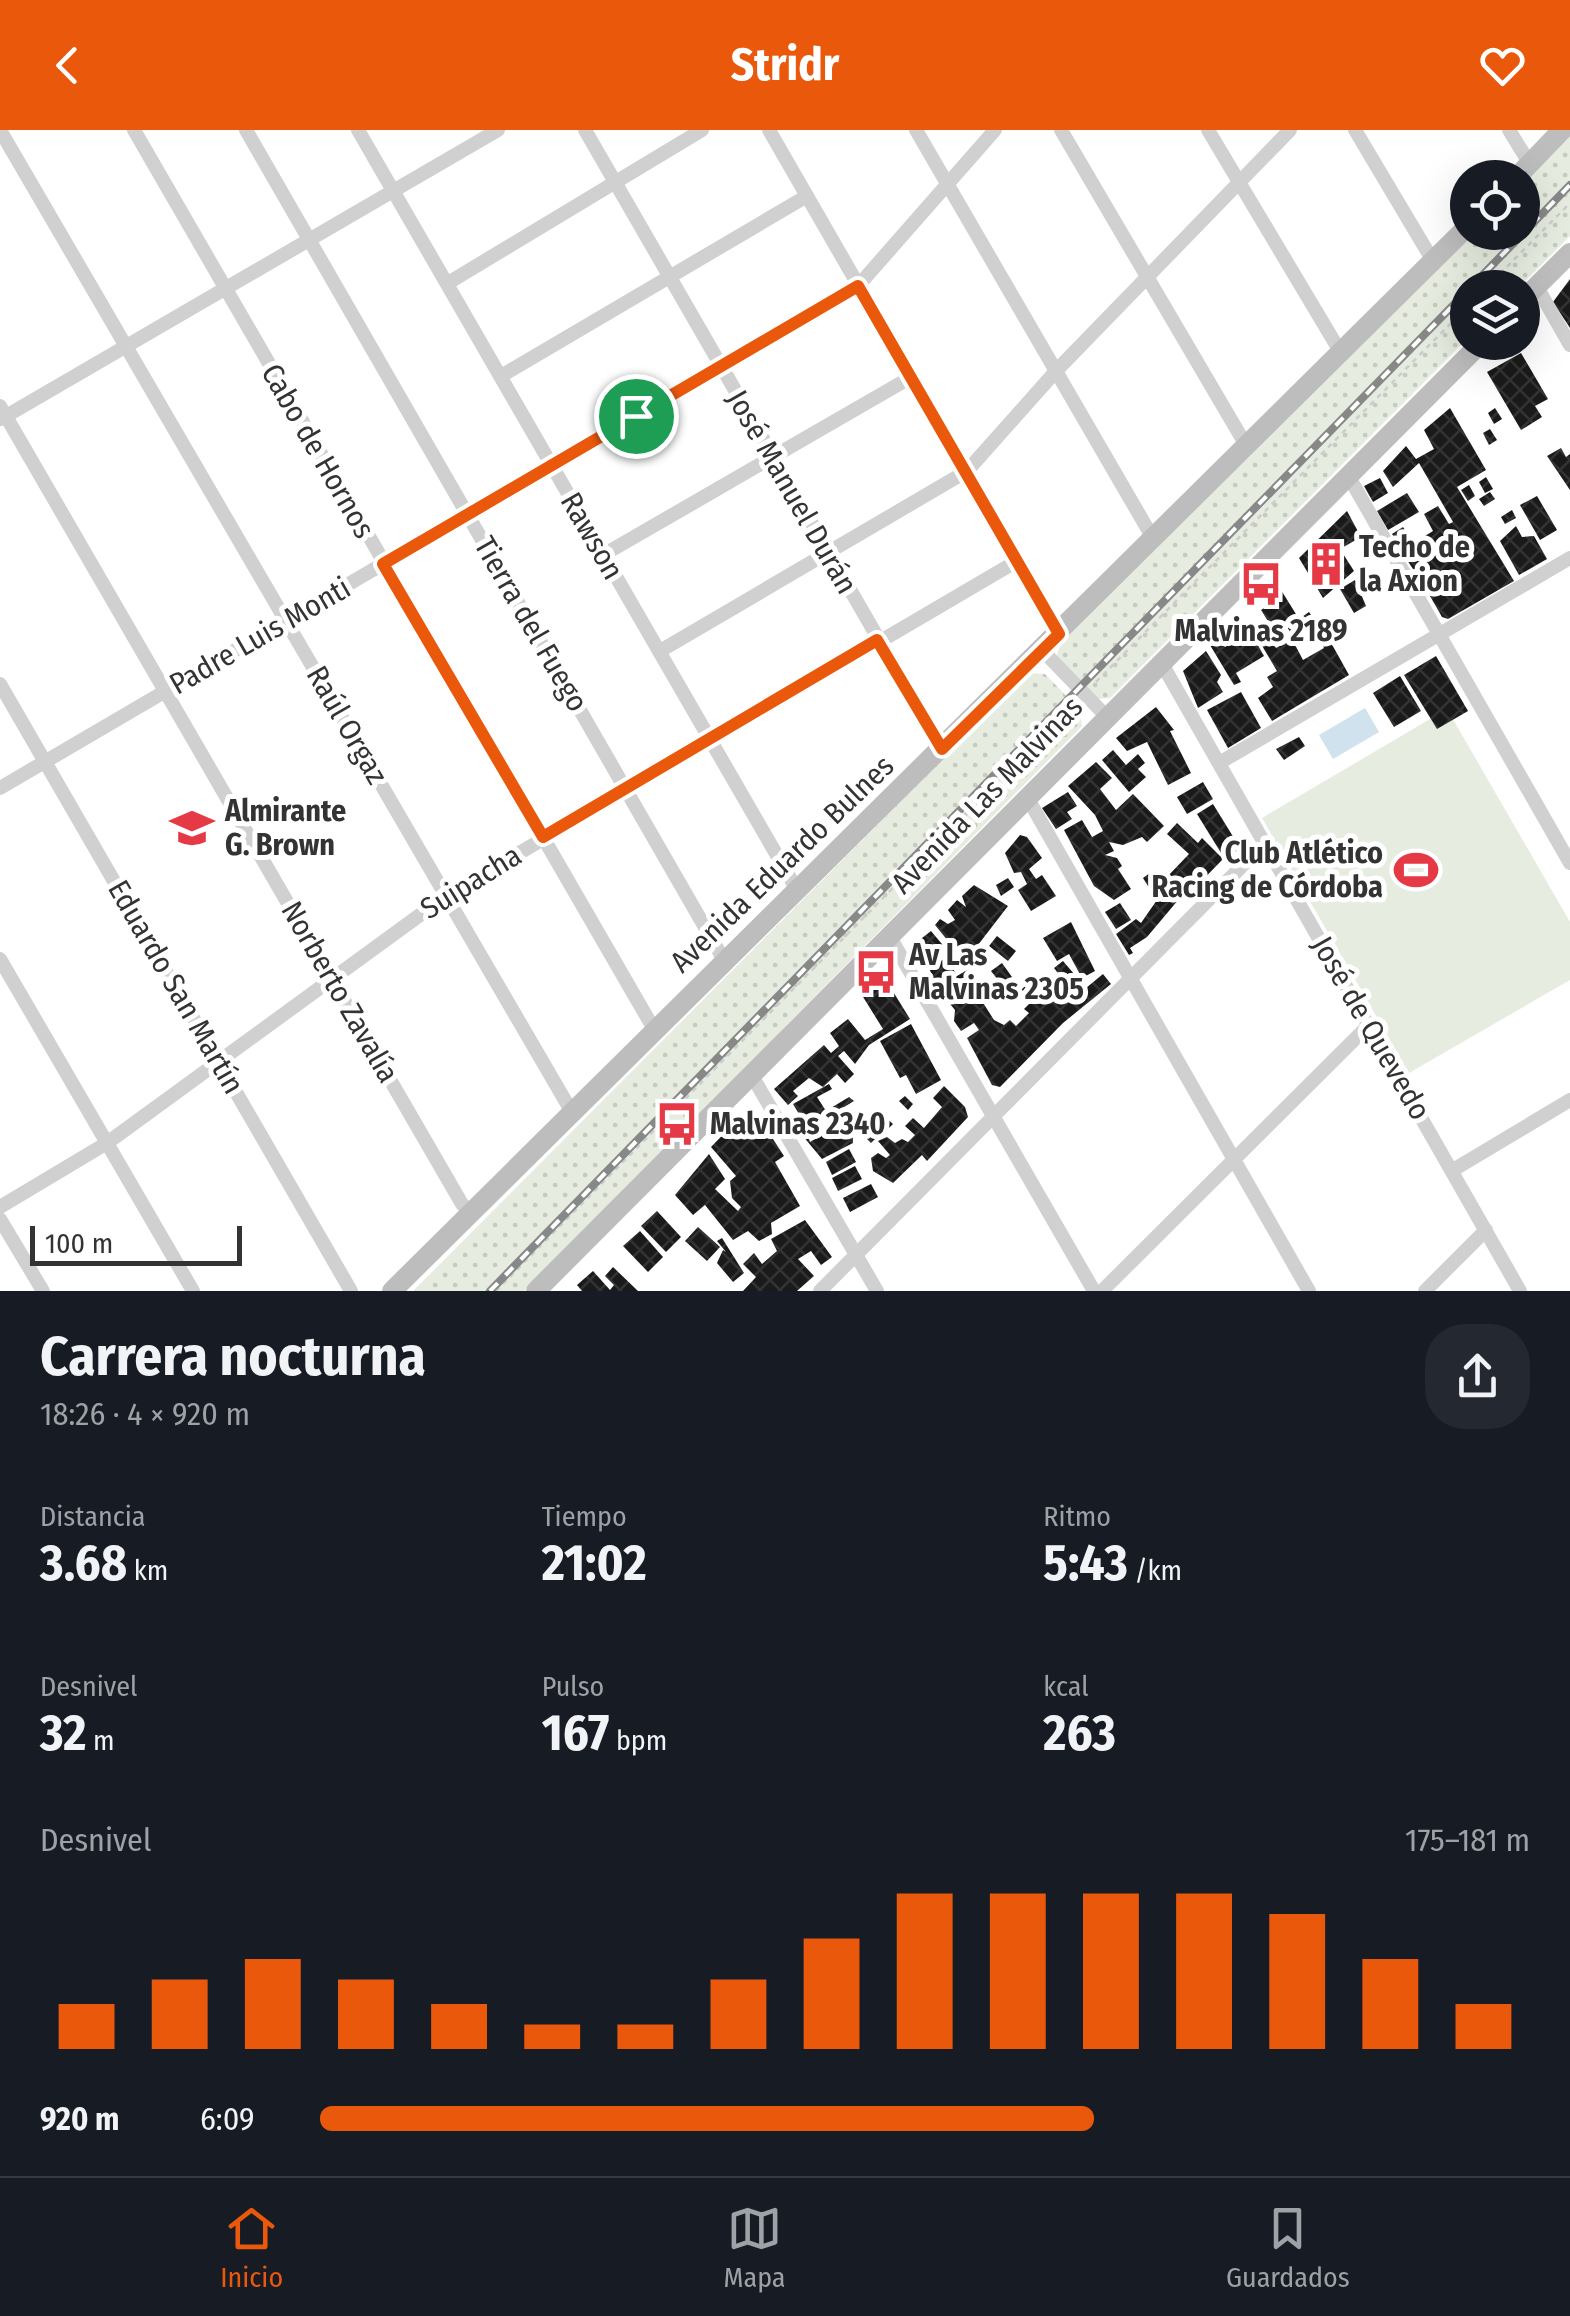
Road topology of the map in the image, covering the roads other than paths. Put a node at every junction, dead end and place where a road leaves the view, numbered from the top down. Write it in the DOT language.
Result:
graph roads {
  1 [pos="0,130"];
  2 [pos="134,130"];
  3 [pos="246,130"];
  4 [pos="358,130"];
  5 [pos="498,130"];
  6 [pos="585,130"];
  7 [pos="702,130"];
  8 [pos="769,130"];
  9 [pos="916,130"];
  10 [pos="996,130"];
  11 [pos="1061,130"];
  12 [pos="1208,130"];
  13 [pos="1290,130"];
  14 [pos="1355,130"];
  15 [pos="1510,130"];
  16 [pos="1562,130"];
  17 [pos="1520,160"];
  18 [pos="1533,160"];
  19 [pos="614,182"];
  20 [pos="1238,183"];
  21 [pos="947,185"];
  22 [pos="394,191"];
  23 [pos="807,196"];
  24 [pos="311,240"];
  25 [pos="1450,243"];
  26 [pos="1570,253"];
  27 [pos="1433,260"];
  28 [pos="669,276"];
  29 [pos="1146,276"];
  30 [pos="448,283"];
  31 [pos="1540,284"];
  32 [pos="858,286"];
  33 [pos="225,289"];
  34 [pos="1540,307"];
  35 [pos="127,345"];
  36 [pos="1570,345"];
  37 [pos="1341,353"];
  38 [pos="1464,360"];
  39 [pos="720,366"];
  40 [pos="1056,371"];
  41 [pos="502,376"];
  42 [pos="913,376"];
  43 [pos="2,414"];
  44 [pos="1246,447"];
  45 [pos="772,457"];
  46 [pos="551,465"];
  47 [pos="967,471"];
  48 [pos="1349,477"];
  49 [pos="468,514"];
  50 [pos="1154,540"];
  51 [pos="827,552"];
  52 [pos="604,555"];
  53 [pos="1570,558"];
  54 [pos="1018,561"];
  55 [pos="383,564"];
  56 [pos="286,620"];
  57 [pos="1059,634"];
  58 [pos="1439,636"];
  59 [pos="877,640"];
  60 [pos="660,651"];
  61 [pos="1042,652"];
  62 [pos="1161,662"];
  63 [pos="0,684"];
  64 [pos="166,691"];
  65 [pos="1106,717"];
  66 [pos="710,739"];
  67 [pos="942,749"];
  68 [pos="45,762"];
  69 [pos="1219,764"];
  70 [pos="0,788"];
  71 [pos="626,790"];
  72 [pos="1027,797"];
  73 [pos="1570,831"];
  74 [pos="543,837"];
  75 [pos="1556,839"];
  76 [pos="1265,843"];
  77 [pos="1570,863"];
  78 [pos="797,890"];
  79 [pos="446,896"];
  80 [pos="890,937"];
  81 [pos="0,959"];
  82 [pos="726,962"];
  83 [pos="332,978"];
  84 [pos="1131,980"];
  85 [pos="1369,1025"];
  86 [pos="655,1031"];
  87 [pos="219,1061"];
  88 [pos="751,1074"];
  89 [pos="1570,1100"];
  90 [pos="573,1114"];
  91 [pos="994,1116"];
  92 [pos="108,1143"];
  93 [pos="1234,1158"];
  94 [pos="1453,1170"];
  95 [pos="0,1207"];
  96 [pos="471,1213"];
  97 [pos="0,1219"];
  98 [pos="1486,1230"];
  99 [pos="856,1254"];
  100 [pos="546,1287"];
  101 [pos="43,1291"];
  102 [pos="192,1291"];
  103 [pos="351,1291"];
  104 [pos="392,1291"];
  105 [pos="820,1291"];
  106 [pos="877,1291"];
  107 [pos="1094,1291"];
  108 [pos="1102,1291"];
  109 [pos="1309,1291"];
  110 [pos="1425,1291"];
  111 [pos="1520,1291"];
  1 -- 35 [label="street, Raúl Orgaz"];
  2 -- 33 [label="street, Cabo de Hornos"];
  3 -- 24 [label="street, Tierra del Fuego"];
  4 -- 22 [label="street, Rawson"];
  5 -- 22 [label="street"];
  6 -- 19 [label="street, José Manuel Durán"];
  7 -- 19 [label="street"];
  8 -- 23 [label="street"];
  9 -- 21 [label="street"];
  10 -- 21 [label="street, Padre Luis Monti"];
  11 -- 29 [label="street"];
  12 -- 20 [label="street"];
  13 -- 20 [label="street"];
  14 -- 27 [label="street"];
  15 -- 17 [label="street"];
  16 -- 18 [label="main road"];
  19 -- 28 [label="street, José Manuel Durán"];
  19 -- 30 [label="street"];
  20 -- 29 [label="street"];
  20 -- 37 [label="street"];
  21 -- 32 [label="street, Padre Luis Monti"];
  21 -- 40 [label="street"];
  22 -- 24 [label="street"];
  22 -- 30 [label="street, Rawson"];
  23 -- 28 [label="street"];
  23 -- 32 [label="street"];
  24 -- 33 [label="street"];
  24 -- 49 [label="street, Tierra del Fuego"];
  25 -- 27 [label="main road, Avenida Eduardo Bulnes"];
  26 -- 31 [label="main road"];
  27 -- 37 [label="main road, Avenida Eduardo Bulnes"];
  28 -- 39 [label="street, José Manuel Durán"];
  28 -- 41 [label="street"];
  29 -- 40 [label="street"];
  29 -- 44 [label="street"];
  30 -- 41 [label="street, Rawson"];
  32 -- 39 [label="street, Padre Luis Monti"];
  32 -- 42 [label="street"];
  33 -- 35 [label="street"];
  33 -- 55 [label="street, Cabo de Hornos"];
  34 -- 36 [label="street"];
  35 -- 43 [label="street"];
  35 -- 56 [label="street, Raúl Orgaz"];
  37 -- 44 [label="main road, Avenida Eduardo Bulnes"];
  38 -- 48 [label="main road, Avenida Las Malvinas"];
  39 -- 45 [label="street, José Manuel Durán"];
  39 -- 46 [label="street, Padre Luis Monti"];
  40 -- 47 [label="street"];
  40 -- 50 [label="street"];
  41 -- 46 [label="street, Rawson"];
  42 -- 45 [label="street"];
  42 -- 47 [label="street"];
  43 -- 64 [label="street, Norberto Zavalía"];
  44 -- 50 [label="main road, Avenida Eduardo Bulnes"];
  45 -- 51 [label="street, José Manuel Durán"];
  45 -- 52 [label="street"];
  46 -- 49 [label="street, Padre Luis Monti"];
  46 -- 52 [label="street, Rawson"];
  47 -- 51 [label="street"];
  47 -- 54 [label="street"];
  48 -- 58 [label="street"];
  48 -- 62 [label="main road, Avenida Las Malvinas"];
  49 -- 55 [label="street, Padre Luis Monti"];
  49 -- 71 [label="street, Tierra del Fuego"];
  50 -- 57 [label="main road, Avenida Eduardo Bulnes"];
  51 -- 59 [label="street, José Manuel Durán"];
  51 -- 60 [label="street"];
  52 -- 60 [label="street, Rawson"];
  53 -- 58 [label="street"];
  54 -- 57 [label="street"];
  54 -- 59 [label="street, Suipacha"];
  55 -- 56 [label="street, Padre Luis Monti"];
  55 -- 74 [label="street, Cabo de Hornos"];
  56 -- 64 [label="street, Padre Luis Monti"];
  56 -- 79 [label="street, Raúl Orgaz"];
  57 -- 61 [label="main road, Avenida Eduardo Bulnes"];
  58 -- 69 [label="street"];
  58 -- 75 [label="street"];
  59 -- 66 [label="street, Suipacha"];
  59 -- 67 [label="street, José Manuel Durán"];
  60 -- 66 [label="street, Rawson"];
  61 -- 65 [label="street"];
  61 -- 67 [label="main road, Avenida Eduardo Bulnes"];
  62 -- 65 [label="main road, Avenida Las Malvinas"];
  62 -- 69 [label="street, José de Quevedo"];
  63 -- 68 [label="street, Eduardo San Martín"];
  64 -- 68 [label="street, Padre Luis Monti"];
  64 -- 83 [label="street, Norberto Zavalía"];
  65 -- 72 [label="main road, Avenida Las Malvinas"];
  66 -- 71 [label="street, Suipacha"];
  66 -- 78 [label="street, Rawson"];
  67 -- 78 [label="main road, Avenida Eduardo Bulnes"];
  68 -- 70 [label="street, Padre Luis Monti"];
  68 -- 87 [label="street, Eduardo San Martín"];
  69 -- 76 [label="street, José de Quevedo"];
  71 -- 74 [label="street, Suipacha"];
  71 -- 82 [label="street, Tierra del Fuego"];
  72 -- 80 [label="main road, Avenida Las Malvinas"];
  72 -- 84 [label="street"];
  73 -- 75 [label="street"];
  74 -- 79 [label="street, Suipacha"];
  74 -- 86 [label="street, Cabo de Hornos"];
  75 -- 77 [label="street"];
  76 -- 84 [label="street"];
  76 -- 85 [label="street, José de Quevedo"];
  78 -- 82 [label="main road, Avenida Eduardo Bulnes"];
  79 -- 83 [label="street, Suipacha"];
  79 -- 90 [label="street, Raúl Orgaz"];
  80 -- 88 [label="main road, Avenida Las Malvinas"];
  80 -- 91 [label="street"];
  81 -- 92 [label="street"];
  82 -- 86 [label="main road, Avenida Eduardo Bulnes"];
  83 -- 87 [label="street, Suipacha"];
  83 -- 96 [label="street, Norberto Zavalía"];
  84 -- 91 [label="street"];
  84 -- 93 [label="street"];
  85 -- 93 [label="street"];
  85 -- 94 [label="street, José de Quevedo"];
  86 -- 90 [label="main road, Avenida Eduardo Bulnes"];
  87 -- 92 [label="street, Suipacha"];
  87 -- 103 [label="street, Eduardo San Martín"];
  88 -- 99 [label="street"];
  88 -- 100 [label="main road, Avenida Las Malvinas"];
  89 -- 94 [label="street"];
  90 -- 96 [label="main road, Avenida Eduardo Bulnes"];
  91 -- 99 [label="street"];
  91 -- 107 [label="street"];
  92 -- 95 [label="street, Suipacha"];
  92 -- 102 [label="street"];
  93 -- 108 [label="street"];
  93 -- 109 [label="street"];
  94 -- 98 [label="street, José de Quevedo"];
  96 -- 104 [label="main road, Avenida Eduardo Bulnes"];
  97 -- 101 [label="street"];
  98 -- 110 [label="street"];
  98 -- 111 [label="street, José de Quevedo"];
  99 -- 105 [label="street"];
  99 -- 106 [label="street"];
}
